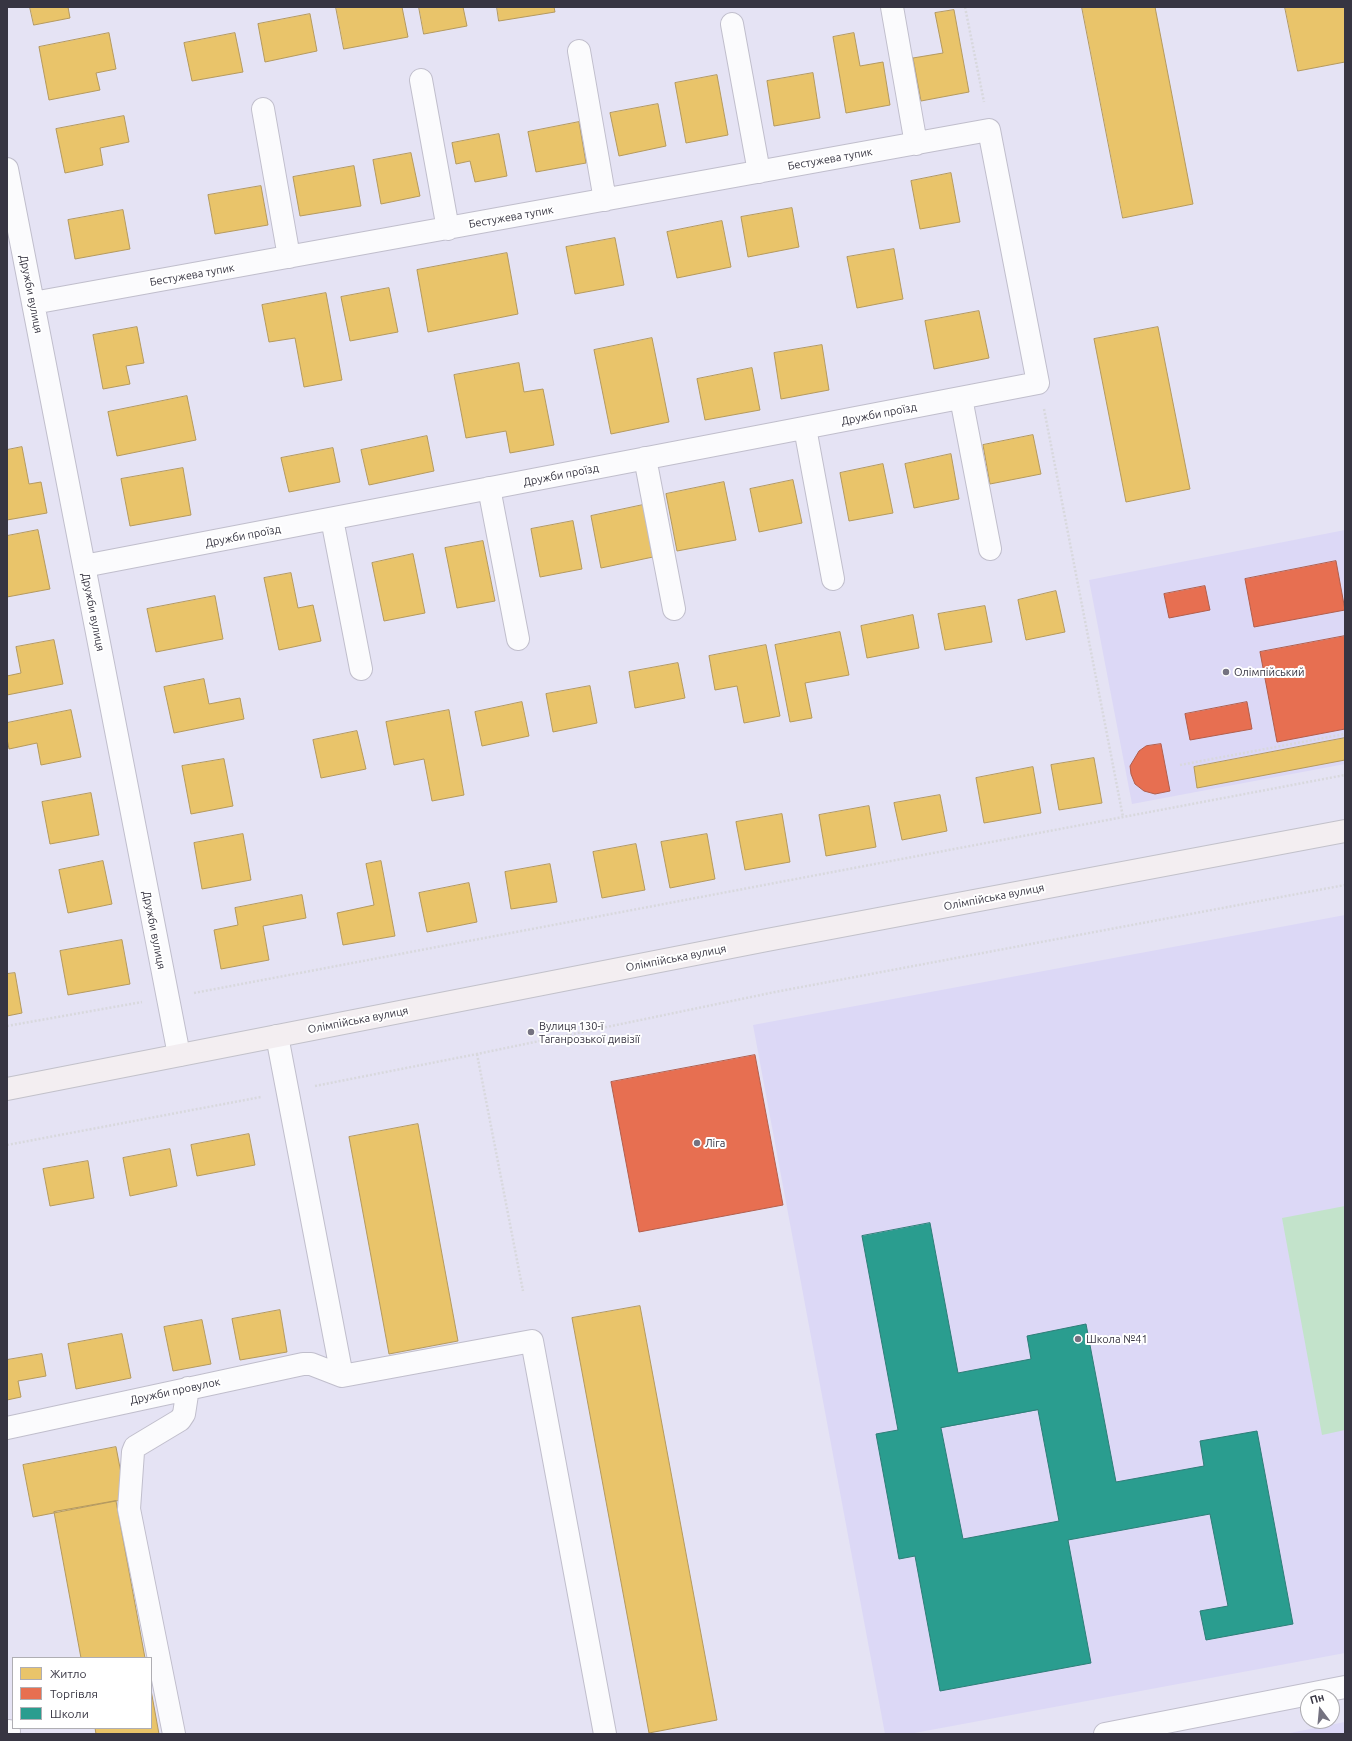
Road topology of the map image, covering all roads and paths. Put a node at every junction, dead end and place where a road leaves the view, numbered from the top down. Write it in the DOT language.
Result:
graph roads {
  1 [pos="892,7"];
  2 [pos="965,7"];
  3 [pos="732,24"];
  4 [pos="579,51"];
  5 [pos="421,80"];
  6 [pos="262,109"];
  7 [pos="989,130"];
  8 [pos="916,144"];
  9 [pos="7,168"];
  10 [pos="759,172"];
  11 [pos="605,200"];
  12 [pos="448,229"];
  13 [pos="290,257"];
  14 [pos="33,303"];
  15 [pos="1038,383"];
  16 [pos="961,398"];
  17 [pos="805,428"];
  18 [pos="645,458"];
  19 [pos="489,488"];
  20 [pos="332,519"];
  21 [pos="990,549"];
  22 [pos="84,566"];
  23 [pos="833,579"];
  24 [pos="674,609"];
  25 [pos="518,639"];
  26 [pos="361,669"];
  27 [pos="1345,734"];
  28 [pos="1180,765"];
  29 [pos="1345,775"];
  30 [pos="1124,817"];
  31 [pos="1345,831"];
  32 [pos="1345,885"];
  33 [pos="168,998"];
  34 [pos="7,1026"];
  35 [pos="277,1036"];
  36 [pos="477,1054"];
  37 [pos="179,1055"];
  38 [pos="7,1089"];
  39 [pos="288,1092"];
  40 [pos="7,1145"];
  41 [pos="523,1291"];
  42 [pos="342,1376"];
  43 [pos="188,1388"];
  44 [pos="7,1428"];
  45 [pos="1345,1687"];
  46 [pos="174,1734"];
  47 [pos="605,1734"];
  48 [pos="1105,1734"];
  1 -- 8 [label="street"];
  2 -- 7 [label="path"];
  3 -- 10 [label="street"];
  4 -- 11 [label="street"];
  5 -- 12 [label="street"];
  6 -- 13 [label="street"];
  7 -- 8 [label="street, Бестужева тупик"];
  7 -- 15 [label="street"];
  8 -- 10 [label="street, Бестужева тупик"];
  9 -- 14 [label="street, Дружби вулиця"];
  10 -- 11 [label="street, Бестужева тупик"];
  11 -- 12 [label="street, Бестужева тупик"];
  12 -- 13 [label="street, Бестужева тупик"];
  13 -- 14 [label="street, Бестужева тупик"];
  14 -- 22 [label="street, Дружби вулиця"];
  15 -- 16 [label="street, Дружби проїзд"];
  15 -- 30 [label="path"];
  16 -- 17 [label="street, Дружби проїзд"];
  16 -- 21 [label="street"];
  17 -- 18 [label="street, Дружби проїзд"];
  17 -- 23 [label="street"];
  18 -- 19 [label="street, Дружби проїзд"];
  18 -- 24 [label="street"];
  19 -- 20 [label="street, Дружби проїзд"];
  19 -- 25 [label="street"];
  20 -- 22 [label="street, Дружби проїзд"];
  20 -- 26 [label="street"];
  22 -- 33 [label="street, Дружби вулиця"];
  27 -- 28 [label="path"];
  29 -- 30 [label="path"];
  30 -- 33 [label="path"];
  31 -- 35 [label="main road, Олімпійська вулиця"];
  32 -- 36 [label="path"];
  33 -- 34 [label="path"];
  33 -- 37 [label="street, Дружби вулиця"];
  35 -- 37 [label="main road, Олімпійська вулиця"];
  35 -- 39 [label="street"];
  36 -- 39 [label="path"];
  36 -- 41 [label="path"];
  37 -- 38 [label="main road, Олімпійська вулиця"];
  39 -- 40 [label="path"];
  39 -- 42 [label="street"];
  42 -- 43 [label="street, Дружби провулок"];
  42 -- 47 [label="street"];
  43 -- 44 [label="street, Дружби провулок"];
  43 -- 46 [label="street"];
  45 -- 48 [label="street"];
}
